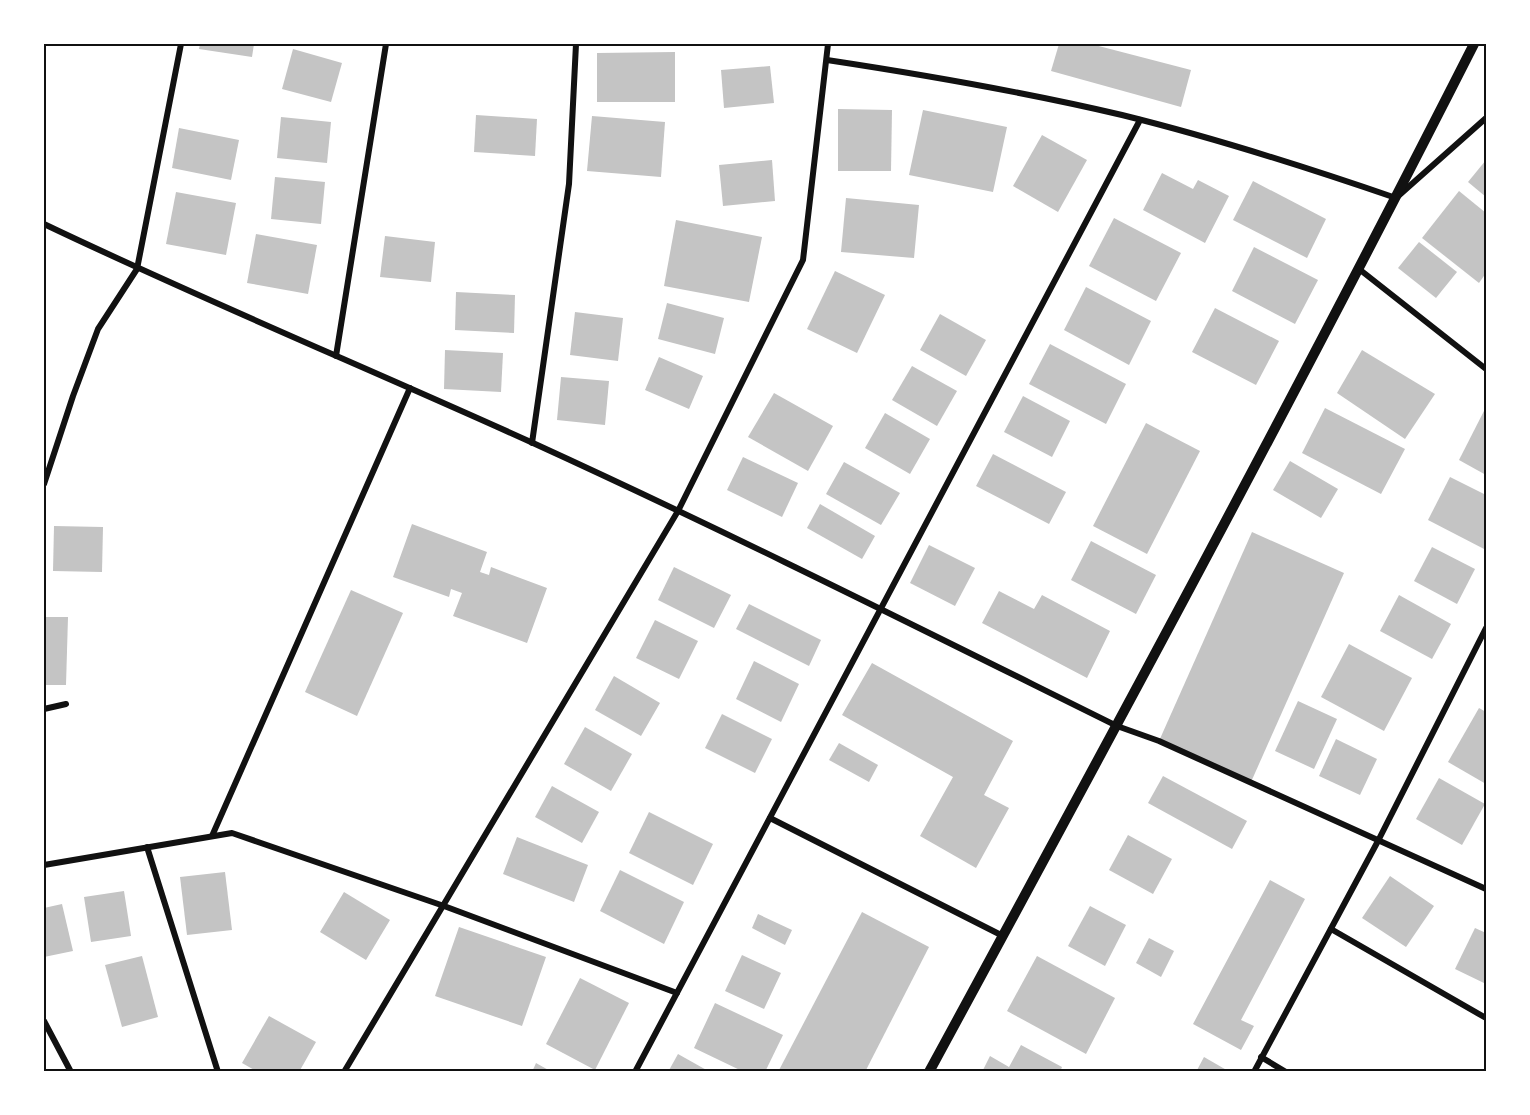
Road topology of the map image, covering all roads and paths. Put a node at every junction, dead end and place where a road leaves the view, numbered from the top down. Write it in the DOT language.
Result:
graph roads {
  1 [pos="181,44"];
  2 [pos="386,44"];
  3 [pos="576,44"];
  4 [pos="828,44"];
  5 [pos="1474,44"];
  6 [pos="827,60"];
  7 [pos="1486,118"];
  8 [pos="1140,120"];
  9 [pos="1396,198"];
  10 [pos="44,224"];
  11 [pos="137,269"];
  12 [pos="1359,269"];
  13 [pos="336,356"];
  14 [pos="1486,369"];
  15 [pos="410,388"];
  16 [pos="532,443"];
  17 [pos="44,484"];
  18 [pos="678,511"];
  19 [pos="880,609"];
  20 [pos="1486,628"];
  21 [pos="66,705"];
  22 [pos="44,709"];
  23 [pos="1118,726"];
  24 [pos="770,818"];
  25 [pos="212,836"];
  26 [pos="1378,841"];
  27 [pos="147,847"];
  28 [pos="44,864"];
  29 [pos="1486,889"];
  30 [pos="444,906"];
  31 [pos="1331,929"];
  32 [pos="1003,936"];
  33 [pos="677,993"];
  34 [pos="1486,1018"];
  35 [pos="44,1021"];
  36 [pos="1261,1058"];
  37 [pos="71,1071"];
  38 [pos="218,1071"];
  39 [pos="344,1071"];
  40 [pos="636,1071"];
  41 [pos="929,1071"];
  42 [pos="1254,1071"];
  43 [pos="1286,1071"];
  1 -- 11 [label="street"];
  2 -- 13 [label="street"];
  3 -- 16 [label="street"];
  4 -- 6 [label="street"];
  5 -- 9 [label="street"];
  6 -- 8 [label="street"];
  6 -- 18 [label="street"];
  7 -- 9 [label="street"];
  8 -- 9 [label="street"];
  8 -- 19 [label="street"];
  9 -- 12 [label="street"];
  10 -- 11 [label="street"];
  11 -- 13 [label="street"];
  11 -- 17 [label="street"];
  12 -- 14 [label="street"];
  12 -- 23 [label="street"];
  13 -- 15 [label="street"];
  15 -- 16 [label="street"];
  15 -- 25 [label="street"];
  16 -- 18 [label="street"];
  18 -- 19 [label="street"];
  18 -- 30 [label="street"];
  19 -- 23 [label="street"];
  19 -- 24 [label="street"];
  20 -- 26 [label="street"];
  21 -- 22 [label="street"];
  23 -- 26 [label="street"];
  23 -- 32 [label="street"];
  24 -- 32 [label="street"];
  24 -- 33 [label="street"];
  25 -- 27 [label="street"];
  25 -- 30 [label="street"];
  26 -- 29 [label="street"];
  26 -- 31 [label="street"];
  27 -- 28 [label="street"];
  27 -- 38 [label="street"];
  30 -- 33 [label="street"];
  30 -- 39 [label="street"];
  31 -- 34 [label="street"];
  31 -- 36 [label="street"];
  32 -- 41 [label="street"];
  33 -- 40 [label="street"];
  35 -- 37 [label="street"];
  36 -- 42 [label="street"];
  36 -- 43 [label="street"];
}
